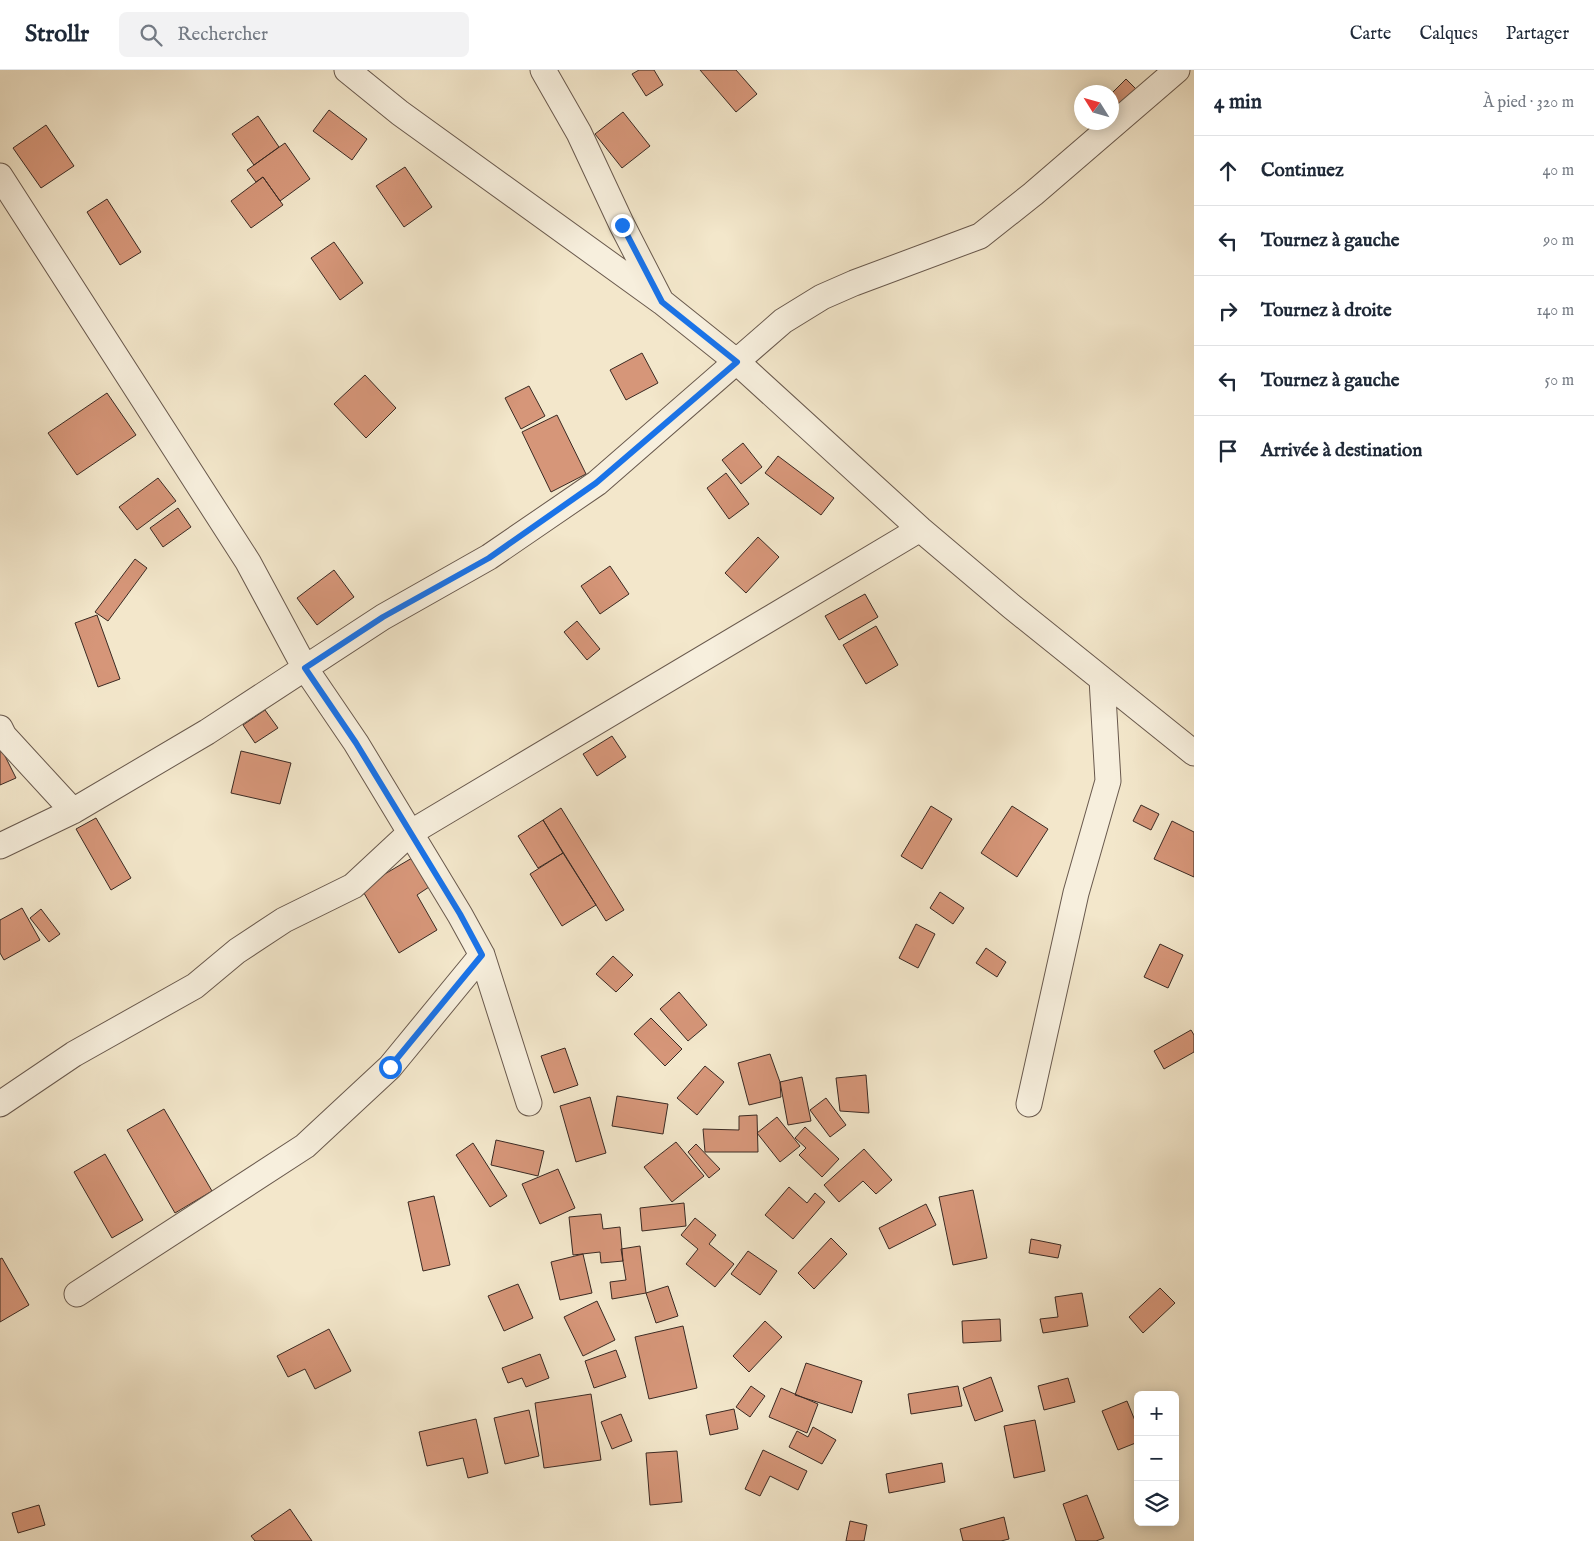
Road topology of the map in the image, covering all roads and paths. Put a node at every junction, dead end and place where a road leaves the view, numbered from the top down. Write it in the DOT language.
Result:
graph roads {
  1 [pos="347,70"];
  2 [pos="543,70"];
  3 [pos="1177,70"];
  4 [pos="0,176"];
  5 [pos="662,302"];
  6 [pos="737,362"];
  7 [pos="920,529"];
  8 [pos="305,668"];
  9 [pos="1102,679"];
  10 [pos="0,728"];
  11 [pos="1194,753"];
  12 [pos="73,811"];
  13 [pos="410,833"];
  14 [pos="0,846"];
  15 [pos="482,955"];
  16 [pos="529,1103"];
  17 [pos="0,1104"];
  18 [pos="1029,1104"];
  19 [pos="77,1294"];
  1 -- 5 [label="street"];
  2 -- 5 [label="street"];
  3 -- 6 [label="street"];
  4 -- 8 [label="street"];
  5 -- 6 [label="street"];
  6 -- 7 [label="street"];
  6 -- 8 [label="street"];
  7 -- 9 [label="street"];
  7 -- 13 [label="street"];
  8 -- 12 [label="street"];
  8 -- 13 [label="street"];
  9 -- 11 [label="street"];
  9 -- 18 [label="street"];
  10 -- 12 [label="street"];
  12 -- 14 [label="street"];
  13 -- 15 [label="street"];
  13 -- 17 [label="street"];
  15 -- 16 [label="street"];
  15 -- 19 [label="street"];
}
